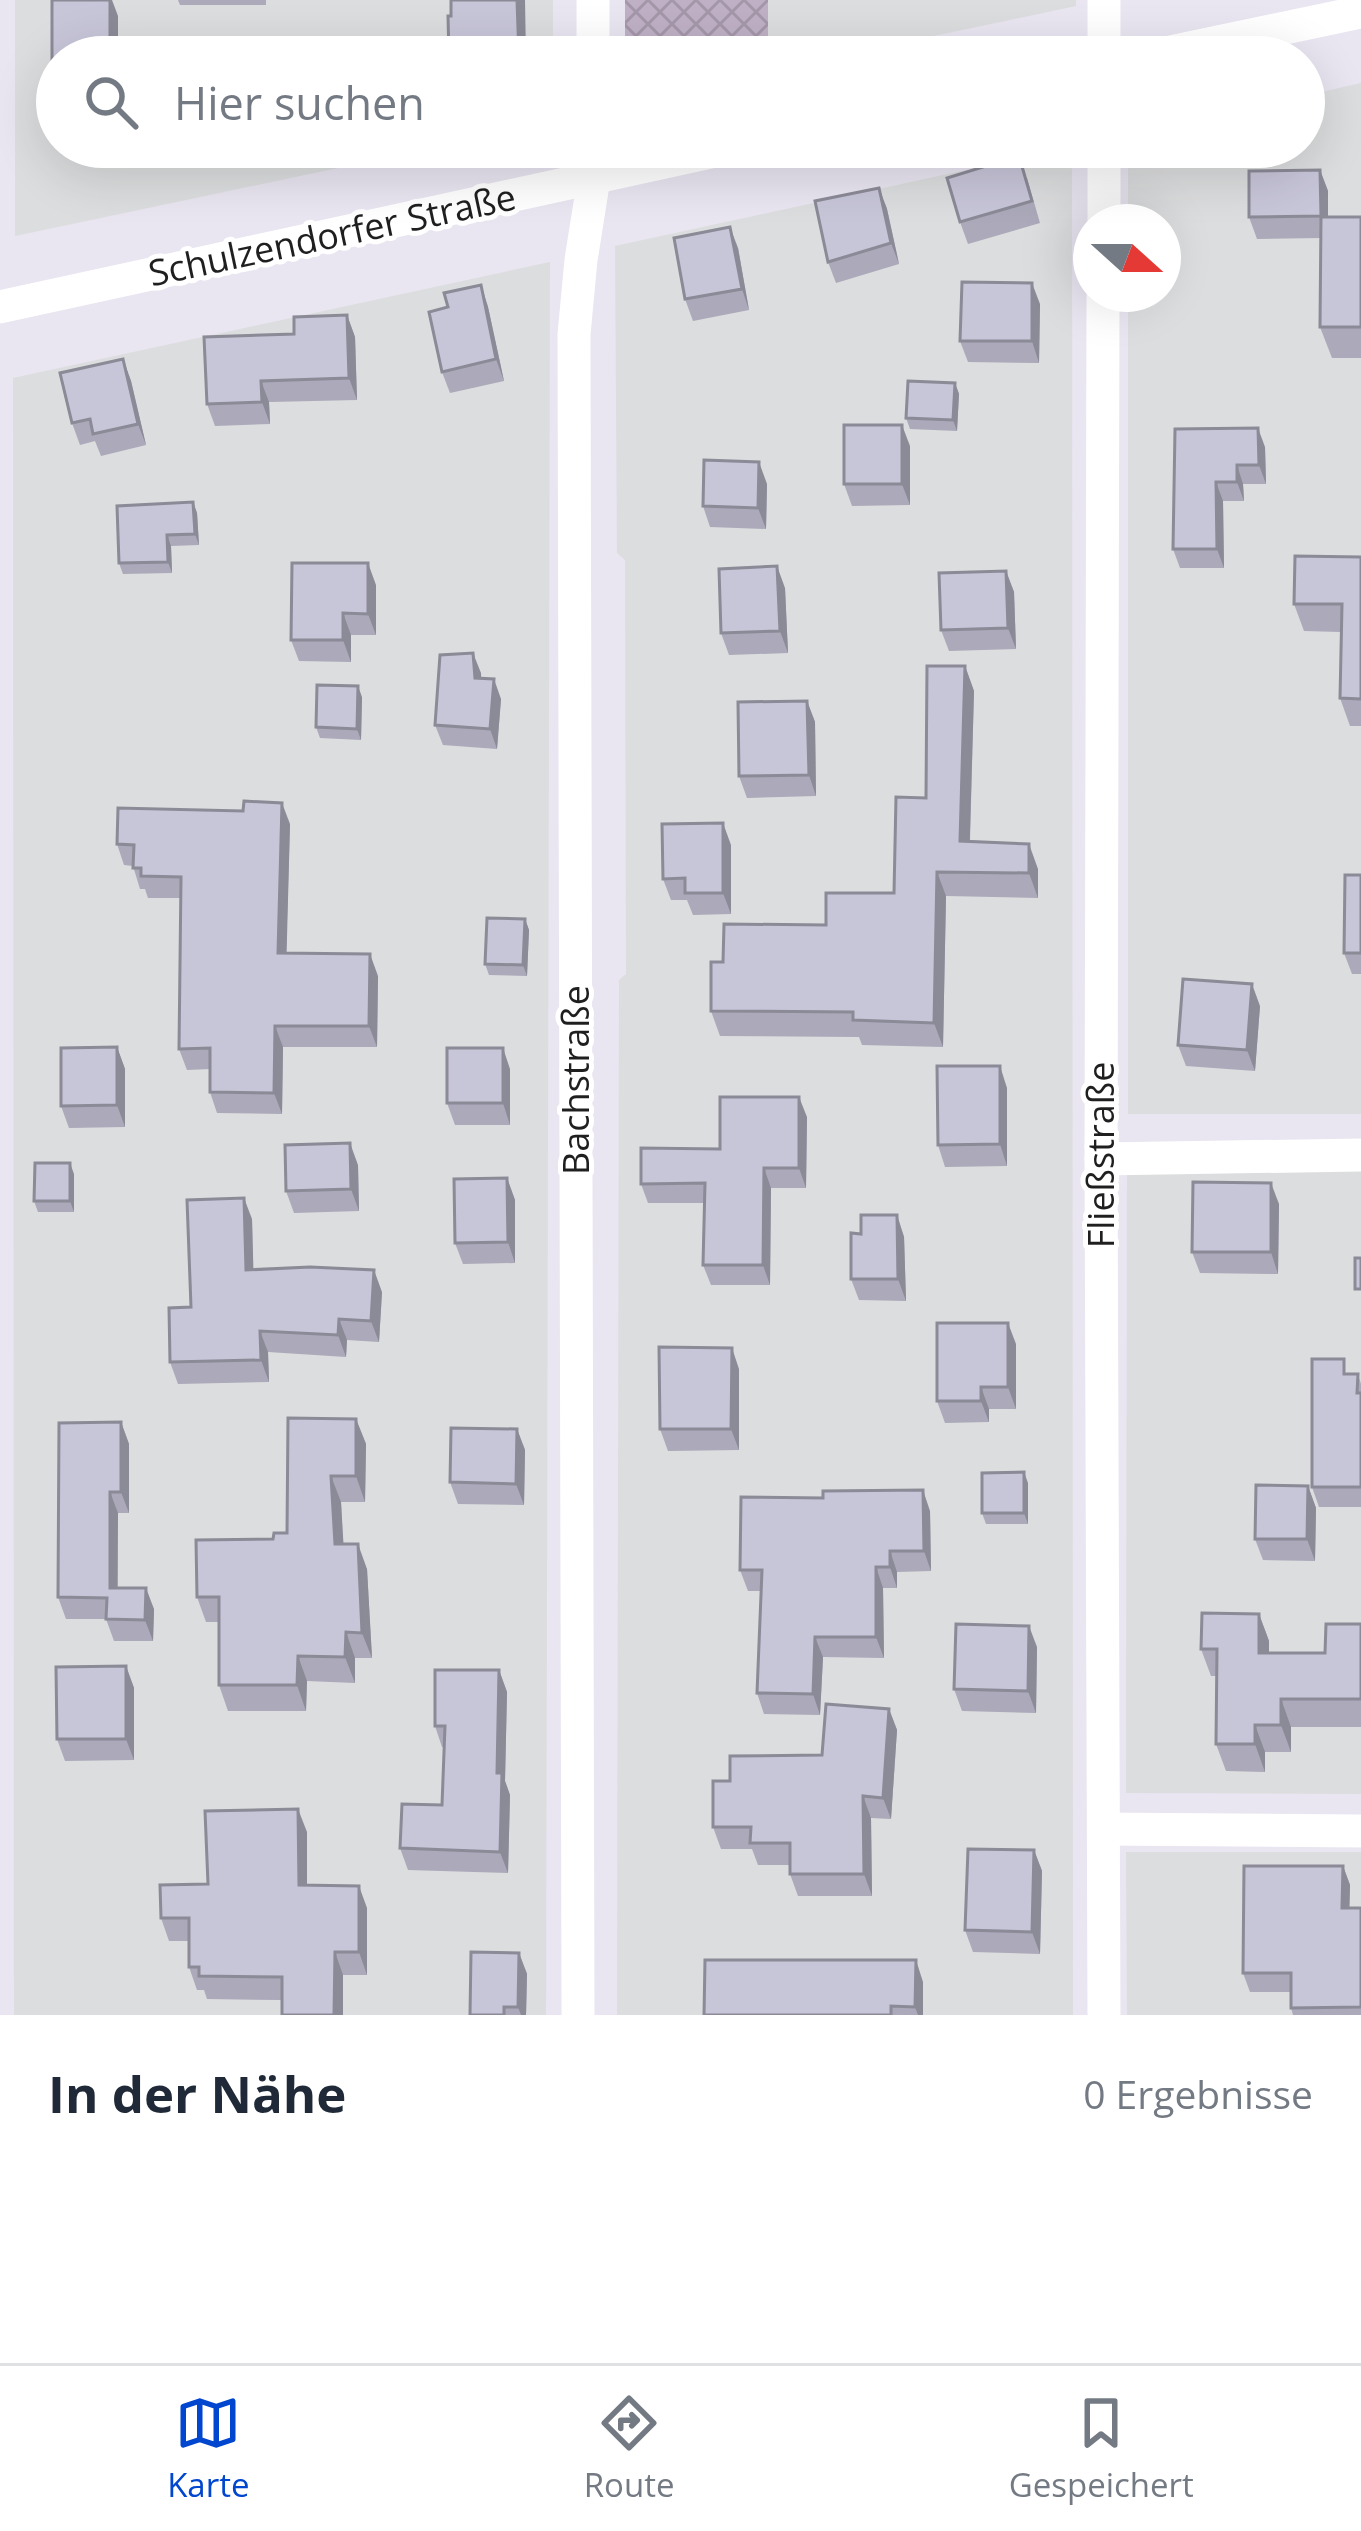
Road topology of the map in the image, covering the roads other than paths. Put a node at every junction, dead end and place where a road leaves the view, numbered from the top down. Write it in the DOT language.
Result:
graph roads {
  1 [pos="593,0"];
  2 [pos="1104,0"];
  3 [pos="1361,12"];
  4 [pos="593,36"];
  5 [pos="1104,36"];
  6 [pos="1247,36"];
  7 [pos="569,168"];
  8 [pos="593,168"];
  9 [pos="1104,168"];
  10 [pos="1103,204"];
  11 [pos="0,307"];
  12 [pos="1103,312"];
  13 [pos="1361,1155"];
  14 [pos="1101,1159"];
  15 [pos="1103,1829"];
  16 [pos="1361,1832"];
  17 [pos="578,2015"];
  18 [pos="1104,2015"];
  1 -- 4 [label="street"];
  2 -- 5 [label="street"];
  3 -- 6 [label="street"];
  7 -- 11 [label="street, Schulzendorfer Straße"];
  8 -- 17 [label="street, Bachstraße"];
  9 -- 10 [label="street"];
  12 -- 14 [label="street, Fließstraße"];
  13 -- 14 [label="street"];
  14 -- 15 [label="street, Fließstraße"];
  15 -- 16 [label="street"];
  15 -- 18 [label="street, Fließstraße"];
}
